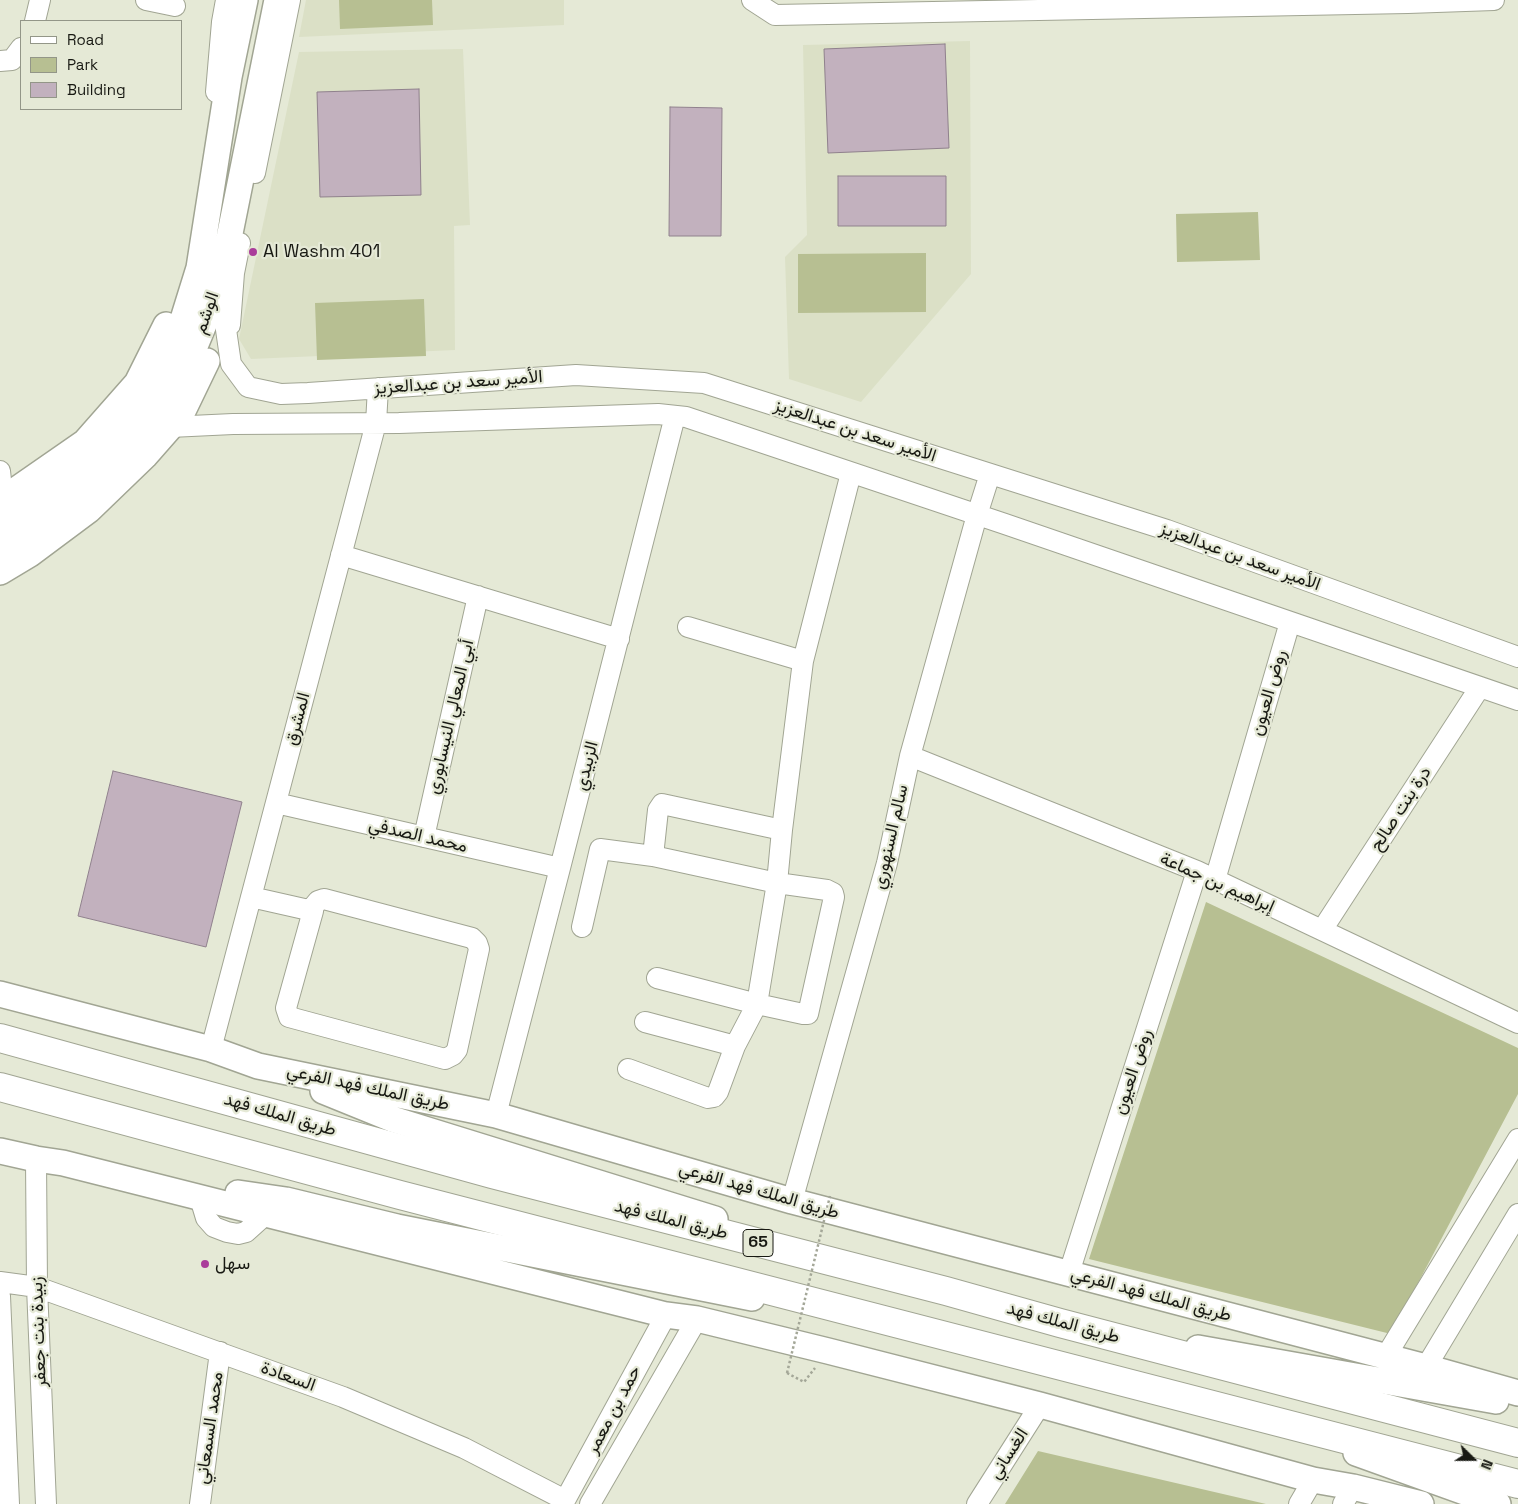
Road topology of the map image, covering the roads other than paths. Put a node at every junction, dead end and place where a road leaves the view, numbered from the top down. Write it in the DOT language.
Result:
graph roads {
  1 [pos="40,0"];
  2 [pos="146,0"];
  3 [pos="226,0"];
  4 [pos="245,0"];
  5 [pos="277,0"];
  6 [pos="290,0"];
  7 [pos="752,0"];
  8 [pos="1494,0"];
  9 [pos="175,6"];
  10 [pos="999,6"];
  11 [pos="35,20"];
  12 [pos="20,49"];
  13 [pos="0,61"];
  14 [pos="276,72"];
  15 [pos="254,112"];
  16 [pos="207,209"];
  17 [pos="224,263"];
  18 [pos="222,309"];
  19 [pos="228,345"];
  20 [pos="378,388"];
  21 [pos="675,416"];
  22 [pos="376,423"];
  23 [pos="170,427"];
  24 [pos="0,471"];
  25 [pos="851,472"];
  26 [pos="990,474"];
  27 [pos="2,500"];
  28 [pos="977,515"];
  29 [pos="0,524"];
  30 [pos="0,549"];
  31 [pos="341,555"];
  32 [pos="0,572"];
  33 [pos="478,596"];
  34 [pos="1290,622"];
  35 [pos="688,627"];
  36 [pos="619,639"];
  37 [pos="1518,657"];
  38 [pos="803,661"];
  39 [pos="1480,687"];
  40 [pos="1518,700"];
  41 [pos="910,756"];
  42 [pos="276,803"];
  43 [pos="782,830"];
  44 [pos="424,837"];
  45 [pos="653,856"];
  46 [pos="560,868"];
  47 [pos="1206,876"];
  48 [pos="777,883"];
  49 [pos="251,897"];
  50 [pos="313,911"];
  51 [pos="582,927"];
  52 [pos="1322,930"];
  53 [pos="657,978"];
  54 [pos="0,994"];
  55 [pos="758,1004"];
  56 [pos="645,1022"];
  57 [pos="1518,1023"];
  58 [pos="0,1038"];
  59 [pos="735,1046"];
  60 [pos="211,1049"];
  61 [pos="258,1066"];
  62 [pos="628,1069"];
  63 [pos="0,1087"];
  64 [pos="496,1115"];
  65 [pos="1518,1139"];
  66 [pos="0,1151"];
  67 [pos="36,1159"];
  68 [pos="63,1163"];
  69 [pos="792,1201"];
  70 [pos="1518,1214"];
  71 [pos="1070,1274"];
  72 [pos="0,1282"];
  73 [pos="37,1287"];
  74 [pos="946,1291"];
  75 [pos="0,1296"];
  76 [pos="666,1315"];
  77 [pos="697,1320"];
  78 [pos="1060,1323"];
  79 [pos="939,1334"];
  80 [pos="220,1352"];
  81 [pos="1386,1356"];
  82 [pos="1426,1367"];
  83 [pos="1518,1393"];
  84 [pos="1040,1405"];
  85 [pos="1518,1405"];
  86 [pos="1238,1411"];
  87 [pos="1518,1443"];
  88 [pos="1313,1480"];
  89 [pos="1518,1484"];
  90 [pos="1348,1496"];
  91 [pos="564,1502"];
  92 [pos="593,1503"];
  93 [pos="9,1504"];
  94 [pos="46,1504"];
  95 [pos="200,1504"];
  96 [pos="977,1504"];
  97 [pos="1299,1504"];
  98 [pos="1421,1504"];
  99 [pos="1498,1504"];
  1 -- 11 [label="street"];
  2 -- 9 [label="street"];
  3 -- 16 [label="street"];
  4 -- 16 [label="main road, الوشم"];
  5 -- 15 [label="main road, الوشم"];
  6 -- 14 [label="street"];
  7 -- 10 [label="street"];
  8 -- 10 [label="street"];
  12 -- 13 [label="street"];
  14 -- 15 [label="main road"];
  14 -- 19 [label="street"];
  15 -- 17 [label="main road, الوشم"];
  16 -- 27 [label="main road"];
  16 -- 29 [label="main road, الوشم"];
  17 -- 18 [label="main road"];
  17 -- 30 [label="main road, الوشم"];
  18 -- 19 [label="street, الأمير سعد بن عبدالعزيز"];
  18 -- 23 [label="main road"];
  19 -- 20 [label="street, الأمير سعد بن عبدالعزيز"];
  20 -- 22 [label="street, المشرق"];
  20 -- 26 [label="street, الأمير سعد بن عبدالعزيز"];
  21 -- 22 [label="street, الأمير سعد بن عبدالعزيز"];
  21 -- 25 [label="street, الأمير سعد بن عبدالعزيز"];
  21 -- 36 [label="street, الزبيدي"];
  22 -- 23 [label="street, الأمير سعد بن عبدالعزيز"];
  22 -- 31 [label="street, المشرق"];
  23 -- 32 [label="main road"];
  24 -- 27 [label="street"];
  25 -- 28 [label="street, الأمير سعد بن عبدالعزيز"];
  25 -- 38 [label="street"];
  26 -- 28 [label="street, سالم السنهوري"];
  26 -- 37 [label="street, الأمير سعد بن عبدالعزيز"];
  28 -- 34 [label="street, الأمير سعد بن عبدالعزيز"];
  28 -- 41 [label="street, سالم السنهوري"];
  31 -- 33 [label="street"];
  31 -- 42 [label="street, المشرق"];
  33 -- 36 [label="street"];
  33 -- 44 [label="street, أبي المعالي النيسابوري"];
  34 -- 39 [label="street, الأمير سعد بن عبدالعزيز"];
  34 -- 47 [label="street, روض العيون"];
  35 -- 38 [label="street"];
  36 -- 46 [label="street, الزبيدي"];
  38 -- 43 [label="street"];
  39 -- 40 [label="street, الأمير سعد بن عبدالعزيز"];
  39 -- 52 [label="street, درة بنت صالح"];
  41 -- 47 [label="street, إبراهيم بن جماعة"];
  41 -- 69 [label="street, سالم السنهوري"];
  42 -- 44 [label="street, محمد الصدفي"];
  42 -- 49 [label="street, المشرق"];
  43 -- 45 [label="street"];
  43 -- 48 [label="street"];
  44 -- 46 [label="street, محمد الصدفي"];
  45 -- 48 [label="street"];
  45 -- 51 [label="street"];
  46 -- 64 [label="street, الزبيدي"];
  47 -- 52 [label="street, إبراهيم بن جماعة"];
  47 -- 71 [label="street, روض العيون"];
  48 -- 55 [label="street"];
  48 -- 55 [label="street"];
  49 -- 50 [label="street"];
  49 -- 60 [label="street, المشرق"];
  50 -- 50 [label="street"];
  52 -- 57 [label="street, إبراهيم بن جماعة"];
  53 -- 55 [label="street"];
  54 -- 60 [label="main road, طريق الملك فهد الفرعي"];
  55 -- 59 [label="street"];
  56 -- 59 [label="street"];
  58 -- 74 [label="highway, طريق الملك فهد / 65"];
  59 -- 62 [label="street"];
  60 -- 61 [label="main road, طريق الملك فهد الفرعي"];
  61 -- 64 [label="main road, طريق الملك فهد الفرعي"];
  61 -- 74 [label="main road"];
  63 -- 79 [label="highway, 65"];
  64 -- 69 [label="main road, طريق الملك فهد الفرعي"];
  65 -- 81 [label="street"];
  66 -- 67 [label="main road"];
  67 -- 68 [label="main road"];
  67 -- 73 [label="street, زبيدة بنت جعفر"];
  68 -- 76 [label="main road"];
  68 -- 79 [label="main road"];
  69 -- 71 [label="main road, طريق الملك فهد الفرعي"];
  70 -- 82 [label="street"];
  71 -- 81 [label="main road, طريق الملك فهد الفرعي"];
  72 -- 73 [label="street, السعادة"];
  73 -- 80 [label="street, السعادة"];
  73 -- 94 [label="street, زبيدة بنت جعفر"];
  74 -- 78 [label="highway, طريق الملك فهد / 65"];
  75 -- 93 [label="street, زبيدة بنت جعفر"];
  76 -- 77 [label="main road"];
  76 -- 91 [label="street, حمد بن معمر"];
  77 -- 84 [label="main road"];
  77 -- 92 [label="street, حمد بن معمر"];
  78 -- 85 [label="main road"];
  78 -- 87 [label="highway, طريق الملك فهد / 65"];
  79 -- 86 [label="highway, 65"];
  80 -- 91 [label="street, السعادة"];
  80 -- 95 [label="street, محمد السمعاني"];
  81 -- 82 [label="main road, طريق الملك فهد الفرعي"];
  82 -- 83 [label="main road, طريق الملك فهد الفرعي"];
  84 -- 88 [label="main road"];
  84 -- 96 [label="street, الغساني"];
  86 -- 89 [label="highway, 65"];
  86 -- 99 [label="main road"];
  88 -- 90 [label="main road"];
  88 -- 97 [label="street"];
  90 -- 98 [label="main road"];
}
